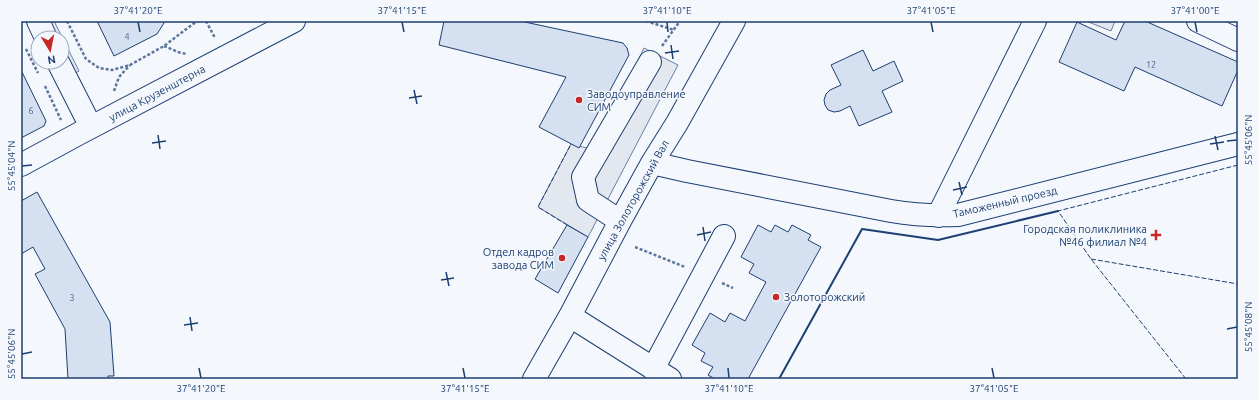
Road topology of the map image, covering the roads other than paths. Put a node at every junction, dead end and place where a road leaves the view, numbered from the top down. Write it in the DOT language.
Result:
graph roads {
  1 [pos="294,21"];
  2 [pos="734,21"];
  3 [pos="1035,21"];
  4 [pos="1198,21"];
  5 [pos="1238,40"];
  6 [pos="650,62"];
  7 [pos="62,70"];
  8 [pos="91,127"];
  9 [pos="1238,144"];
  10 [pos="652,163"];
  11 [pos="21,165"];
  12 [pos="938,216"];
  13 [pos="620,221"];
  14 [pos="724,236"];
  15 [pos="570,316"];
  16 [pos="662,374"];
  17 [pos="534,379"];
  1 -- 8 [label="street, улица Крузенштерна"];
  2 -- 10 [label="street, улица Золоторожский Вал"];
  3 -- 12 [label="street"];
  4 -- 5 [label="street"];
  6 -- 13 [label="street"];
  7 -- 8 [label="street"];
  8 -- 11 [label="street, улица Крузенштерна"];
  9 -- 12 [label="street, Таможенный проезд"];
  10 -- 12 [label="street, Таможенный проезд"];
  10 -- 13 [label="street, улица Золоторожский Вал"];
  13 -- 15 [label="street, улица Золоторожский Вал"];
  14 -- 16 [label="street"];
  15 -- 16 [label="street"];
  15 -- 17 [label="street, улица Золоторожский Вал"];
}
